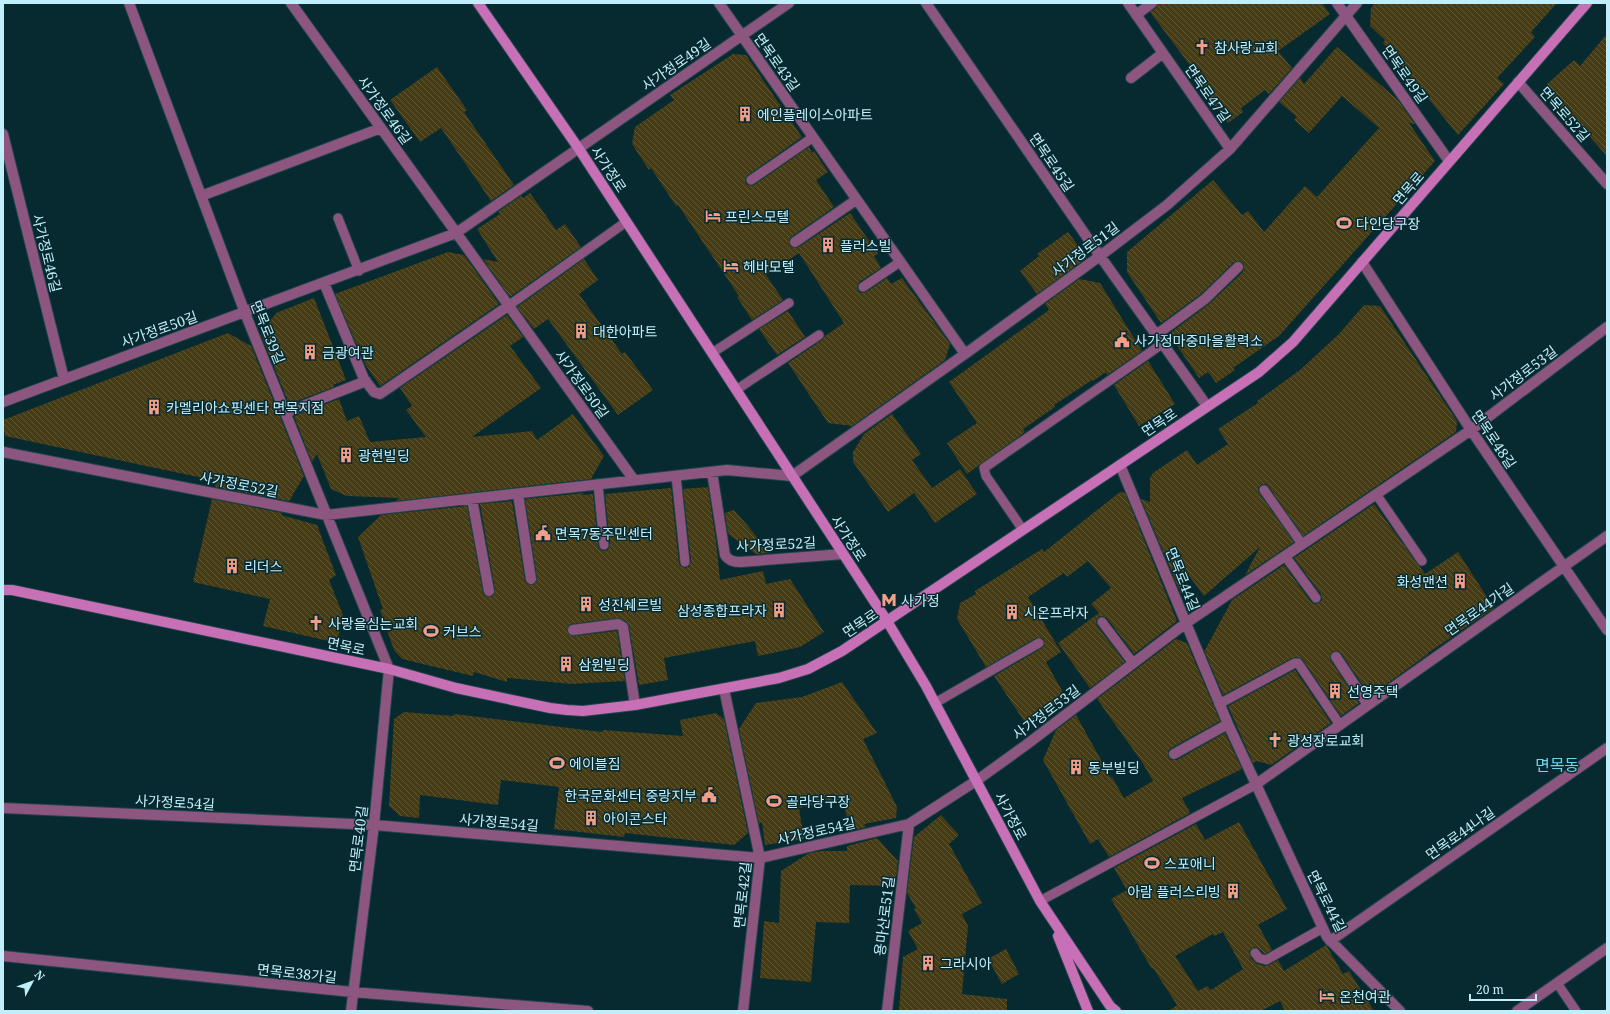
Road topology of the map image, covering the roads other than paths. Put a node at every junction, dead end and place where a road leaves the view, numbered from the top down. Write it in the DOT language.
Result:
graph roads {
  1 [pos="129,3"];
  2 [pos="291,3"];
  3 [pos="478,3"];
  4 [pos="719,3"];
  5 [pos="789,3"];
  6 [pos="926,3"];
  7 [pos="1128,3"];
  8 [pos="1152,3"];
  9 [pos="1337,3"];
  10 [pos="1357,3"];
  11 [pos="1587,3"];
  12 [pos="1136,15"];
  13 [pos="1346,16"];
  14 [pos="741,36"];
  15 [pos="1163,53"];
  16 [pos="1131,78"];
  17 [pos="1518,82"];
  18 [pos="381,128"];
  19 [pos="3,134"];
  20 [pos="812,138"];
  21 [pos="579,149"];
  22 [pos="1230,149"];
  23 [pos="1449,161"];
  24 [pos="751,180"];
  25 [pos="1607,184"];
  26 [pos="201,196"];
  27 [pos="856,200"];
  28 [pos="338,218"];
  29 [pos="626,222"];
  30 [pos="456,233"];
  31 [pos="794,242"];
  32 [pos="1100,256"];
  33 [pos="900,262"];
  34 [pos="1362,262"];
  35 [pos="1238,267"];
  36 [pos="359,270"];
  37 [pos="324,283"];
  38 [pos="863,287"];
  39 [pos="789,303"];
  40 [pos="508,306"];
  41 [pos="245,313"];
  42 [pos="1607,327"];
  43 [pos="819,335"];
  44 [pos="1156,335"];
  45 [pos="1162,344"];
  46 [pos="712,353"];
  47 [pos="964,354"];
  48 [pos="64,379"];
  49 [pos="366,381"];
  50 [pos="736,390"];
  51 [pos="3,402"];
  52 [pos="1207,406"];
  53 [pos="285,413"];
  54 [pos="1471,430"];
  55 [pos="3,452"];
  56 [pos="1120,465"];
  57 [pos="712,472"];
  58 [pos="676,476"];
  59 [pos="792,476"];
  60 [pos="634,480"];
  61 [pos="598,484"];
  62 [pos="1264,490"];
  63 [pos="518,494"];
  64 [pos="1376,494"];
  65 [pos="472,499"];
  66 [pos="326,515"];
  67 [pos="1023,530"];
  68 [pos="1607,536"];
  69 [pos="1302,544"];
  70 [pos="604,545"];
  71 [pos="843,554"];
  72 [pos="1285,556"];
  73 [pos="1422,561"];
  74 [pos="685,562"];
  75 [pos="1564,566"];
  76 [pos="531,579"];
  77 [pos="3,590"];
  78 [pos="489,591"];
  79 [pos="1316,598"];
  80 [pos="887,621"];
  81 [pos="1102,622"];
  82 [pos="1186,623"];
  83 [pos="573,630"];
  84 [pos="1607,630"];
  85 [pos="1039,643"];
  86 [pos="1336,658"];
  87 [pos="1133,663"];
  88 [pos="389,669"];
  89 [pos="724,689"];
  90 [pos="935,703"];
  91 [pos="1219,704"];
  92 [pos="636,705"];
  93 [pos="1368,705"];
  94 [pos="1228,724"];
  95 [pos="1340,725"];
  96 [pos="1607,748"];
  97 [pos="1174,754"];
  98 [pos="976,781"];
  99 [pos="1255,785"];
  100 [pos="3,808"];
  101 [pos="908,824"];
  102 [pos="374,826"];
  103 [pos="760,858"];
  104 [pos="1040,901"];
  105 [pos="1052,920"];
  106 [pos="1323,928"];
  107 [pos="1330,941"];
  108 [pos="1607,948"];
  109 [pos="1255,953"];
  110 [pos="3,956"];
  111 [pos="1557,983"];
  112 [pos="352,992"];
  113 [pos="1114,1009"];
  114 [pos="351,1011"];
  115 [pos="588,1011"];
  116 [pos="743,1011"];
  117 [pos="887,1011"];
  118 [pos="1088,1011"];
  119 [pos="1400,1011"];
  120 [pos="1517,1011"];
  121 [pos="1576,1011"];
  1 -- 26 [label="street, 면목로39길"];
  2 -- 18 [label="street, 사가정로46길"];
  3 -- 21 [label="street, 사가정로"];
  4 -- 14 [label="street, 면목로43길"];
  5 -- 14 [label="street, 사가정로49길"];
  6 -- 32 [label="street, 면목로45길"];
  7 -- 12 [label="street, 면목로47길"];
  8 -- 12 [label="street"];
  9 -- 13 [label="street, 면목로49길"];
  10 -- 13 [label="street, 사가정로51길"];
  11 -- 17 [label="street, 면목로"];
  12 -- 15 [label="street, 면목로47길"];
  13 -- 22 [label="street, 사가정로51길"];
  13 -- 23 [label="street, 면목로49길"];
  14 -- 20 [label="street, 면목로43길"];
  14 -- 21 [label="street, 사가정로49길"];
  15 -- 16 [label="street"];
  15 -- 22 [label="street, 면목로47길"];
  17 -- 23 [label="street, 면목로"];
  17 -- 25 [label="street, 면목로52길"];
  18 -- 26 [label="street"];
  18 -- 30 [label="street, 사가정로46길"];
  19 -- 48 [label="street, 사가정로46길"];
  20 -- 24 [label="lane"];
  20 -- 27 [label="street, 면목로43길"];
  21 -- 29 [label="street, 사가정로"];
  21 -- 30 [label="street, 사가정로50길"];
  22 -- 32 [label="street, 사가정로51길"];
  23 -- 34 [label="street, 면목로"];
  26 -- 41 [label="street, 면목로39길"];
  27 -- 31 [label="street"];
  27 -- 33 [label="street, 면목로43길"];
  28 -- 36 [label="lane"];
  29 -- 40 [label="lane"];
  29 -- 46 [label="street, 사가정로"];
  30 -- 36 [label="street, 사가정로50길"];
  30 -- 40 [label="street, 사가정로50길"];
  32 -- 44 [label="street, 면목로45길"];
  32 -- 47 [label="street, 사가정로51길"];
  33 -- 38 [label="lane"];
  33 -- 47 [label="street, 면목로43길"];
  34 -- 52 [label="street, 면목로"];
  34 -- 54 [label="street, 면목로48길"];
  35 -- 44 [label="street"];
  36 -- 37 [label="street, 사가정로50길"];
  37 -- 41 [label="street, 사가정로50길"];
  37 -- 49 [label="street"];
  39 -- 46 [label="lane"];
  40 -- 49 [label="street"];
  40 -- 60 [label="street, 사가정로50길"];
  41 -- 48 [label="street, 사가정로50길"];
  41 -- 53 [label="street, 면목로39길"];
  42 -- 54 [label="street, 사가정로53길"];
  43 -- 50 [label="lane"];
  44 -- 45 [label="street, 면목로45길"];
  45 -- 52 [label="street, 면목로45길"];
  45 -- 67 [label="lane"];
  46 -- 50 [label="street, 사가정로"];
  47 -- 59 [label="street, 사가정로51길"];
  48 -- 51 [label="street, 사가정로50길"];
  49 -- 53 [label="street"];
  50 -- 59 [label="street, 사가정로"];
  52 -- 56 [label="street, 면목로"];
  53 -- 66 [label="street, 면목로39길"];
  54 -- 64 [label="street, 사가정로53길"];
  54 -- 75 [label="street, 면목로48길"];
  55 -- 66 [label="street, 사가정로52길"];
  56 -- 67 [label="street, 면목로"];
  56 -- 82 [label="street, 면목로44길"];
  57 -- 58 [label="street, 사가정로52길"];
  57 -- 59 [label="street, 사가정로52길"];
  57 -- 71 [label="street, 사가정로52길"];
  58 -- 60 [label="street, 사가정로52길"];
  58 -- 74 [label="lane"];
  59 -- 71 [label="street, 사가정로"];
  60 -- 61 [label="street, 사가정로52길"];
  61 -- 63 [label="street, 사가정로52길"];
  61 -- 70 [label="lane"];
  62 -- 69 [label="lane"];
  63 -- 65 [label="street, 사가정로52길"];
  63 -- 76 [label="street"];
  64 -- 69 [label="street, 사가정로53길"];
  64 -- 73 [label="lane"];
  65 -- 66 [label="street, 사가정로52길"];
  65 -- 78 [label="street"];
  66 -- 88 [label="street, 면목로39길"];
  67 -- 80 [label="street, 면목로"];
  68 -- 75 [label="street, 면목로44가길"];
  69 -- 72 [label="street, 사가정로53길"];
  71 -- 80 [label="street, 사가정로"];
  72 -- 79 [label="lane"];
  72 -- 82 [label="street, 사가정로53길"];
  75 -- 84 [label="street, 면목로48길"];
  75 -- 93 [label="street, 면목로44가길"];
  77 -- 88 [label="street, 면목로"];
  80 -- 89 [label="street, 면목로"];
  80 -- 90 [label="street, 사가정로"];
  81 -- 87 [label="lane"];
  82 -- 87 [label="street, 사가정로53길"];
  82 -- 91 [label="street, 면목로44길"];
  83 -- 92 [label="street"];
  85 -- 90 [label="lane"];
  86 -- 93 [label="street"];
  87 -- 98 [label="street, 사가정로53길"];
  88 -- 92 [label="street, 면목로"];
  88 -- 102 [label="street, 면목로40길"];
  89 -- 92 [label="street, 면목로"];
  89 -- 103 [label="street, 면목로42길"];
  90 -- 98 [label="street, 사가정로"];
  91 -- 94 [label="street, 면목로44길"];
  91 -- 95 [label="lane"];
  93 -- 95 [label="street, 면목로44가길"];
  94 -- 97 [label="street"];
  94 -- 99 [label="street, 면목로44길"];
  95 -- 99 [label="street, 면목로44가길"];
  96 -- 107 [label="street, 면목로44나길"];
  98 -- 101 [label="street, 사가정로54길"];
  98 -- 104 [label="street, 사가정로"];
  99 -- 104 [label="lane"];
  99 -- 106 [label="street, 면목로44길"];
  100 -- 102 [label="street, 사가정로54길"];
  101 -- 103 [label="street, 사가정로54길"];
  101 -- 117 [label="street, 용마산로51길"];
  102 -- 103 [label="street, 사가정로54길"];
  102 -- 112 [label="street, 면목로40길"];
  103 -- 116 [label="street, 면목로42길"];
  104 -- 105 [label="street, 사가정로"];
  105 -- 113 [label="street"];
  105 -- 118 [label="street"];
  106 -- 107 [label="street, 면목로44길"];
  106 -- 109 [label="lane"];
  107 -- 119 [label="street, 면목로44길"];
  108 -- 111 [label="street"];
  110 -- 112 [label="street, 면목로38가길"];
  111 -- 120 [label="street"];
  111 -- 121 [label="lane"];
  112 -- 114 [label="street, 면목로40길"];
  112 -- 115 [label="street, 면목로38가길"];
}
